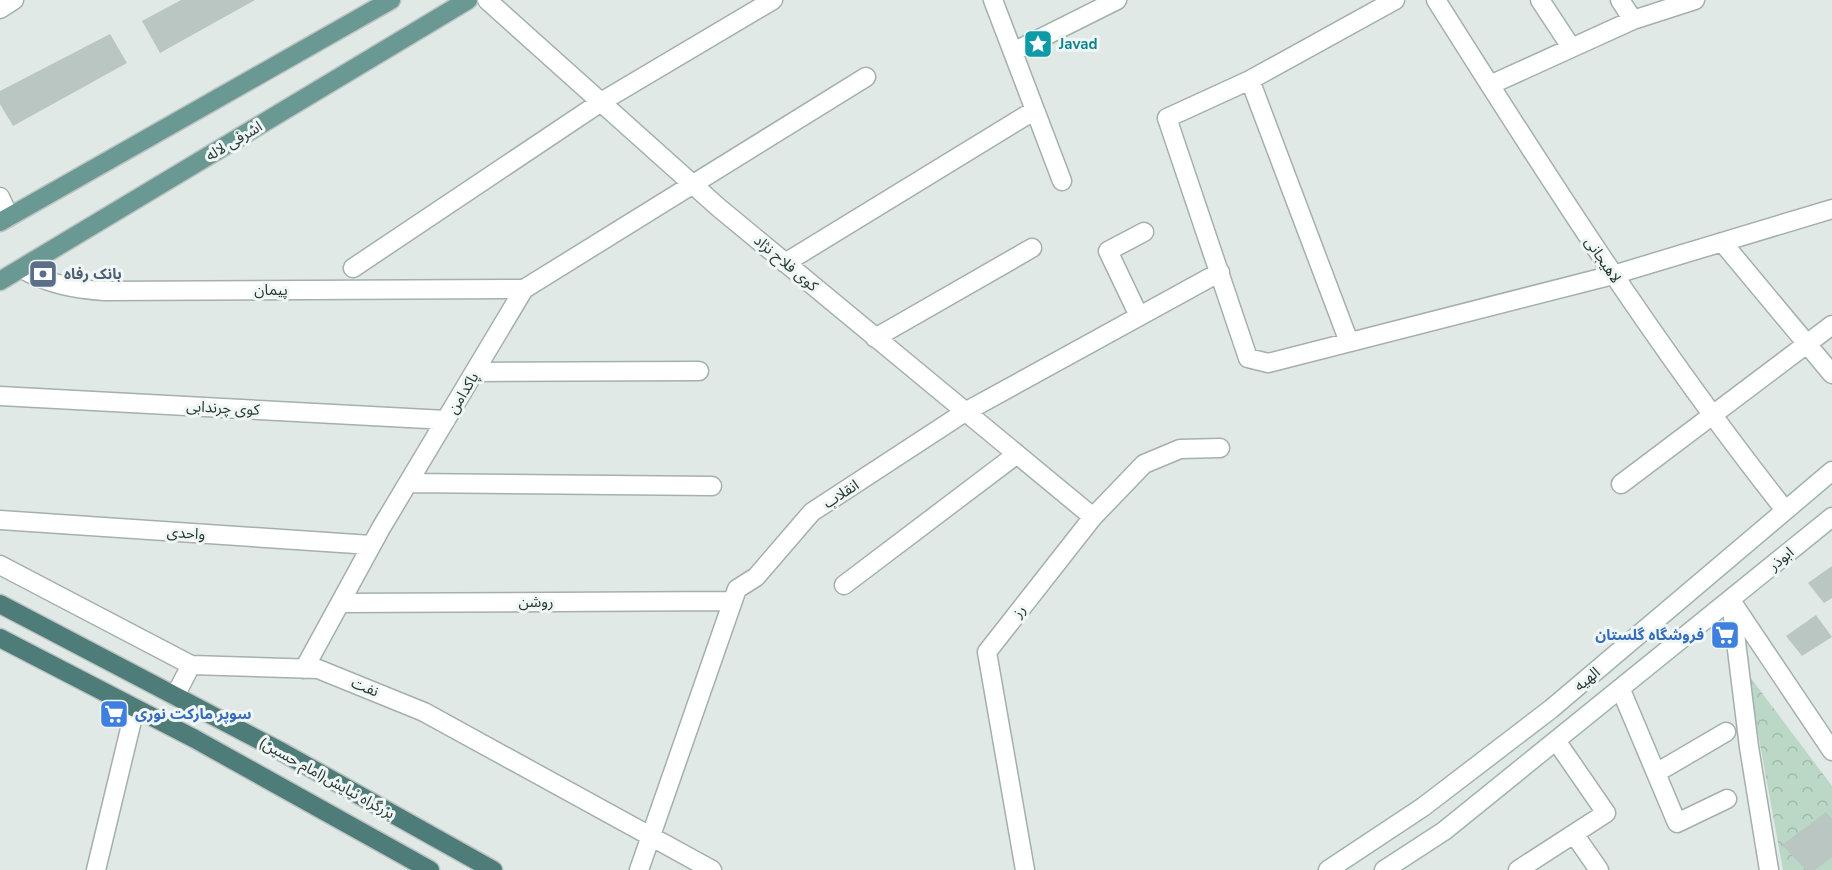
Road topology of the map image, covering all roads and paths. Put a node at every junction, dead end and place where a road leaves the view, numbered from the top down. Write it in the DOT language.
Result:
graph roads {
  1 [pos="14,0"];
  2 [pos="392,0"];
  3 [pos="468,0"];
  4 [pos="486,0"];
  5 [pos="773,0"];
  6 [pos="993,0"];
  7 [pos="1117,0"];
  8 [pos="1395,0"];
  9 [pos="1436,0"];
  10 [pos="1540,0"];
  11 [pos="1620,0"];
  12 [pos="1695,0"];
  13 [pos="0,9"];
  14 [pos="1633,20"];
  15 [pos="1571,47"];
  16 [pos="1013,52"];
  17 [pos="866,77"];
  18 [pos="1250,80"];
  19 [pos="1490,85"];
  20 [pos="601,102"];
  21 [pos="1035,110"];
  22 [pos="1062,181"];
  23 [pos="692,184"];
  24 [pos="0,197"];
  25 [pos="1832,209"];
  26 [pos="5,220"];
  27 [pos="1144,232"];
  28 [pos="1722,242"];
  29 [pos="1032,248"];
  30 [pos="785,263"];
  31 [pos="353,268"];
  32 [pos="22,269"];
  33 [pos="1220,272"];
  34 [pos="1613,275"];
  35 [pos="0,281"];
  36 [pos="524,289"];
  37 [pos="1139,316"];
  38 [pos="1832,325"];
  39 [pos="875,338"];
  40 [pos="1349,342"];
  41 [pos="1808,343"];
  42 [pos="699,371"];
  43 [pos="475,372"];
  44 [pos="1832,374"];
  45 [pos="0,396"];
  46 [pos="965,412"];
  47 [pos="1711,415"];
  48 [pos="446,420"];
  49 [pos="1220,448"];
  50 [pos="1017,454"];
  51 [pos="1832,471"];
  52 [pos="408,483"];
  53 [pos="1621,484"];
  54 [pos="712,486"];
  55 [pos="1785,510"];
  56 [pos="1093,517"];
  57 [pos="1832,517"];
  58 [pos="0,520"];
  59 [pos="371,545"];
  60 [pos="0,566"];
  61 [pos="844,585"];
  62 [pos="732,602"];
  63 [pos="1731,602"];
  64 [pos="340,603"];
  65 [pos="0,604"];
  66 [pos="0,638"];
  67 [pos="191,665"];
  68 [pos="304,669"];
  69 [pos="1621,690"];
  70 [pos="175,696"];
  71 [pos="135,708"];
  72 [pos="1726,732"];
  73 [pos="1557,741"];
  74 [pos="1832,750"];
  75 [pos="1656,773"];
  76 [pos="1727,800"];
  77 [pos="1574,834"];
  78 [pos="650,837"];
  79 [pos="96,870"];
  80 [pos="430,870"];
  81 [pos="493,870"];
  82 [pos="639,870"];
  83 [pos="712,870"];
  84 [pos="1025,870"];
  85 [pos="1328,870"];
  86 [pos="1384,870"];
  87 [pos="1518,870"];
  88 [pos="1599,870"];
  89 [pos="1769,870"];
  1 -- 13 [label="street"];
  2 -- 26 [label="main road"];
  3 -- 32 [label="main road, اشرفی لاله"];
  4 -- 20 [label="street, کوی فلاح نژاد"];
  5 -- 20 [label="street"];
  6 -- 16 [label="street"];
  7 -- 16 [label="street"];
  8 -- 18 [label="street"];
  9 -- 19 [label="street, لاهیجانی"];
  10 -- 15 [label="street"];
  11 -- 14 [label="street"];
  12 -- 14 [label="street"];
  14 -- 15 [label="street"];
  15 -- 19 [label="street"];
  16 -- 21 [label="street"];
  17 -- 23 [label="street, پاکدامن"];
  18 -- 33 [label="street"];
  18 -- 40 [label="street"];
  19 -- 34 [label="street, لاهیجانی"];
  20 -- 23 [label="street, کوی فلاح نژاد"];
  20 -- 31 [label="street"];
  21 -- 22 [label="street"];
  21 -- 30 [label="street"];
  23 -- 30 [label="street, کوی فلاح نژاد"];
  23 -- 36 [label="street, پاکدامن"];
  24 -- 26 [label="street"];
  25 -- 28 [label="street"];
  27 -- 37 [label="street"];
  28 -- 34 [label="street"];
  28 -- 41 [label="street"];
  29 -- 39 [label="street"];
  30 -- 39 [label="street, کوی فلاح نژاد"];
  32 -- 35 [label="main road, اشرفی لاله"];
  32 -- 36 [label="street, پیمان"];
  33 -- 37 [label="street, انقلاب"];
  33 -- 40 [label="street"];
  34 -- 40 [label="street"];
  34 -- 47 [label="street, لاهیجانی"];
  36 -- 43 [label="street, پاکدامن"];
  37 -- 46 [label="street, انقلاب"];
  38 -- 41 [label="street"];
  39 -- 46 [label="street, کوی فلاح نژاد"];
  41 -- 44 [label="street"];
  41 -- 47 [label="street"];
  42 -- 43 [label="street"];
  43 -- 48 [label="street, پاکدامن"];
  45 -- 48 [label="street, کوی چرندابی"];
  46 -- 50 [label="street, کوی فلاح نژاد"];
  46 -- 62 [label="street, انقلاب"];
  47 -- 53 [label="street"];
  47 -- 55 [label="street, لاهیجانی"];
  48 -- 52 [label="street, پاکدامن"];
  49 -- 56 [label="street, رز"];
  50 -- 56 [label="street, کوی فلاح نژاد"];
  50 -- 61 [label="street"];
  51 -- 55 [label="street, الهیه"];
  52 -- 54 [label="street"];
  52 -- 59 [label="street, پاکدامن"];
  55 -- 85 [label="street, الهیه"];
  56 -- 84 [label="street, رز"];
  57 -- 63 [label="street, ابوذر"];
  58 -- 59 [label="street, واحدی"];
  59 -- 64 [label="street, پاکدامن"];
  60 -- 67 [label="street, نفت"];
  62 -- 64 [label="street, روشن"];
  62 -- 78 [label="street, انقلاب"];
  63 -- 69 [label="street, الهیه"];
  63 -- 74 [label="street"];
  63 -- 89 [label="street"];
  64 -- 68 [label="street, پاکدامن"];
  65 -- 70 [label="highway, بزرگراه نیایش(امام حسین)"];
  66 -- 71 [label="highway, بزرگراه نیایش(امام حسین)"];
  67 -- 68 [label="street, نفت"];
  67 -- 70 [label="street"];
  68 -- 78 [label="street, نفت"];
  69 -- 73 [label="street, الهیه"];
  69 -- 75 [label="street"];
  70 -- 81 [label="highway, بزرگراه نیایش(امام حسین)"];
  71 -- 79 [label="street"];
  71 -- 80 [label="highway, بزرگراه نیایش(امام حسین)"];
  72 -- 75 [label="street"];
  73 -- 77 [label="street"];
  73 -- 86 [label="street, الهیه"];
  75 -- 76 [label="street"];
  77 -- 87 [label="street"];
  77 -- 88 [label="street"];
  78 -- 82 [label="street, انقلاب"];
  78 -- 83 [label="street, نفت"];
}
